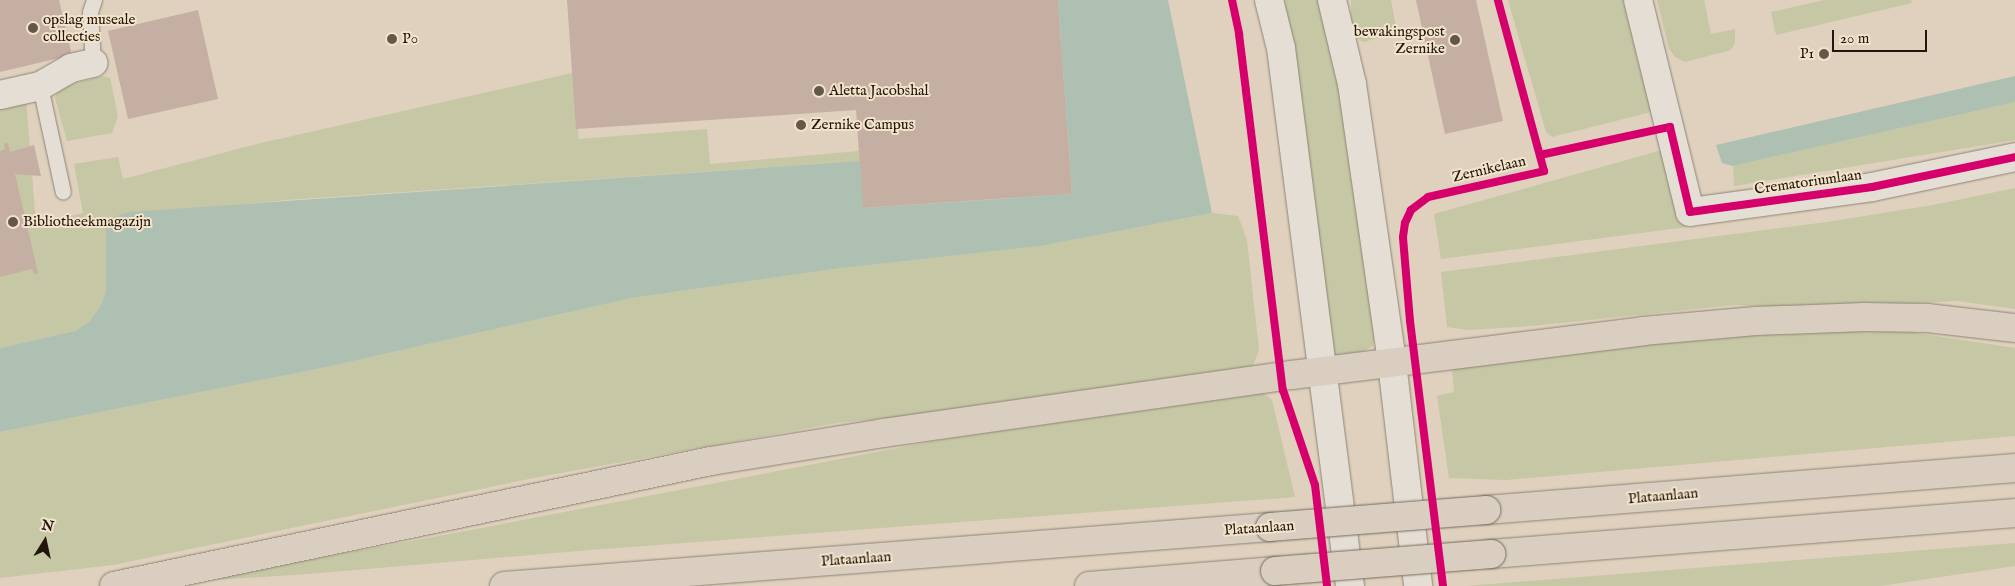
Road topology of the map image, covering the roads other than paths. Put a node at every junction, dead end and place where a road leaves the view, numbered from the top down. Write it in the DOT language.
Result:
graph roads {
  1 [pos="94,0"];
  2 [pos="1269,0"];
  3 [pos="1332,0"];
  4 [pos="1638,0"];
  5 [pos="93,63"];
  6 [pos="40,86"];
  7 [pos="0,95"];
  8 [pos="2015,157"];
  9 [pos="63,192"];
  10 [pos="2015,328"];
  11 [pos="1392,362"];
  12 [pos="1324,372"];
  13 [pos="2015,468"];
  14 [pos="2015,513"];
  15 [pos="114,586"];
  16 [pos="504,586"];
  17 [pos="1089,586"];
  18 [pos="1350,586"];
  19 [pos="1418,586"];
  1 -- 5 [label="lane"];
  2 -- 12 [label="street"];
  3 -- 11 [label="street"];
  4 -- 8 [label="street, Crematoriumlaan"];
  5 -- 6 [label="street"];
  6 -- 7 [label="street"];
  6 -- 9 [label="lane"];
  10 -- 11 [label="highway"];
  11 -- 12 [label="highway"];
  11 -- 19 [label="street"];
  12 -- 15 [label="highway"];
  12 -- 18 [label="street"];
  13 -- 16 [label="highway, Plataanlaan, bridge"];
  14 -- 17 [label="highway, bridge"];
}
